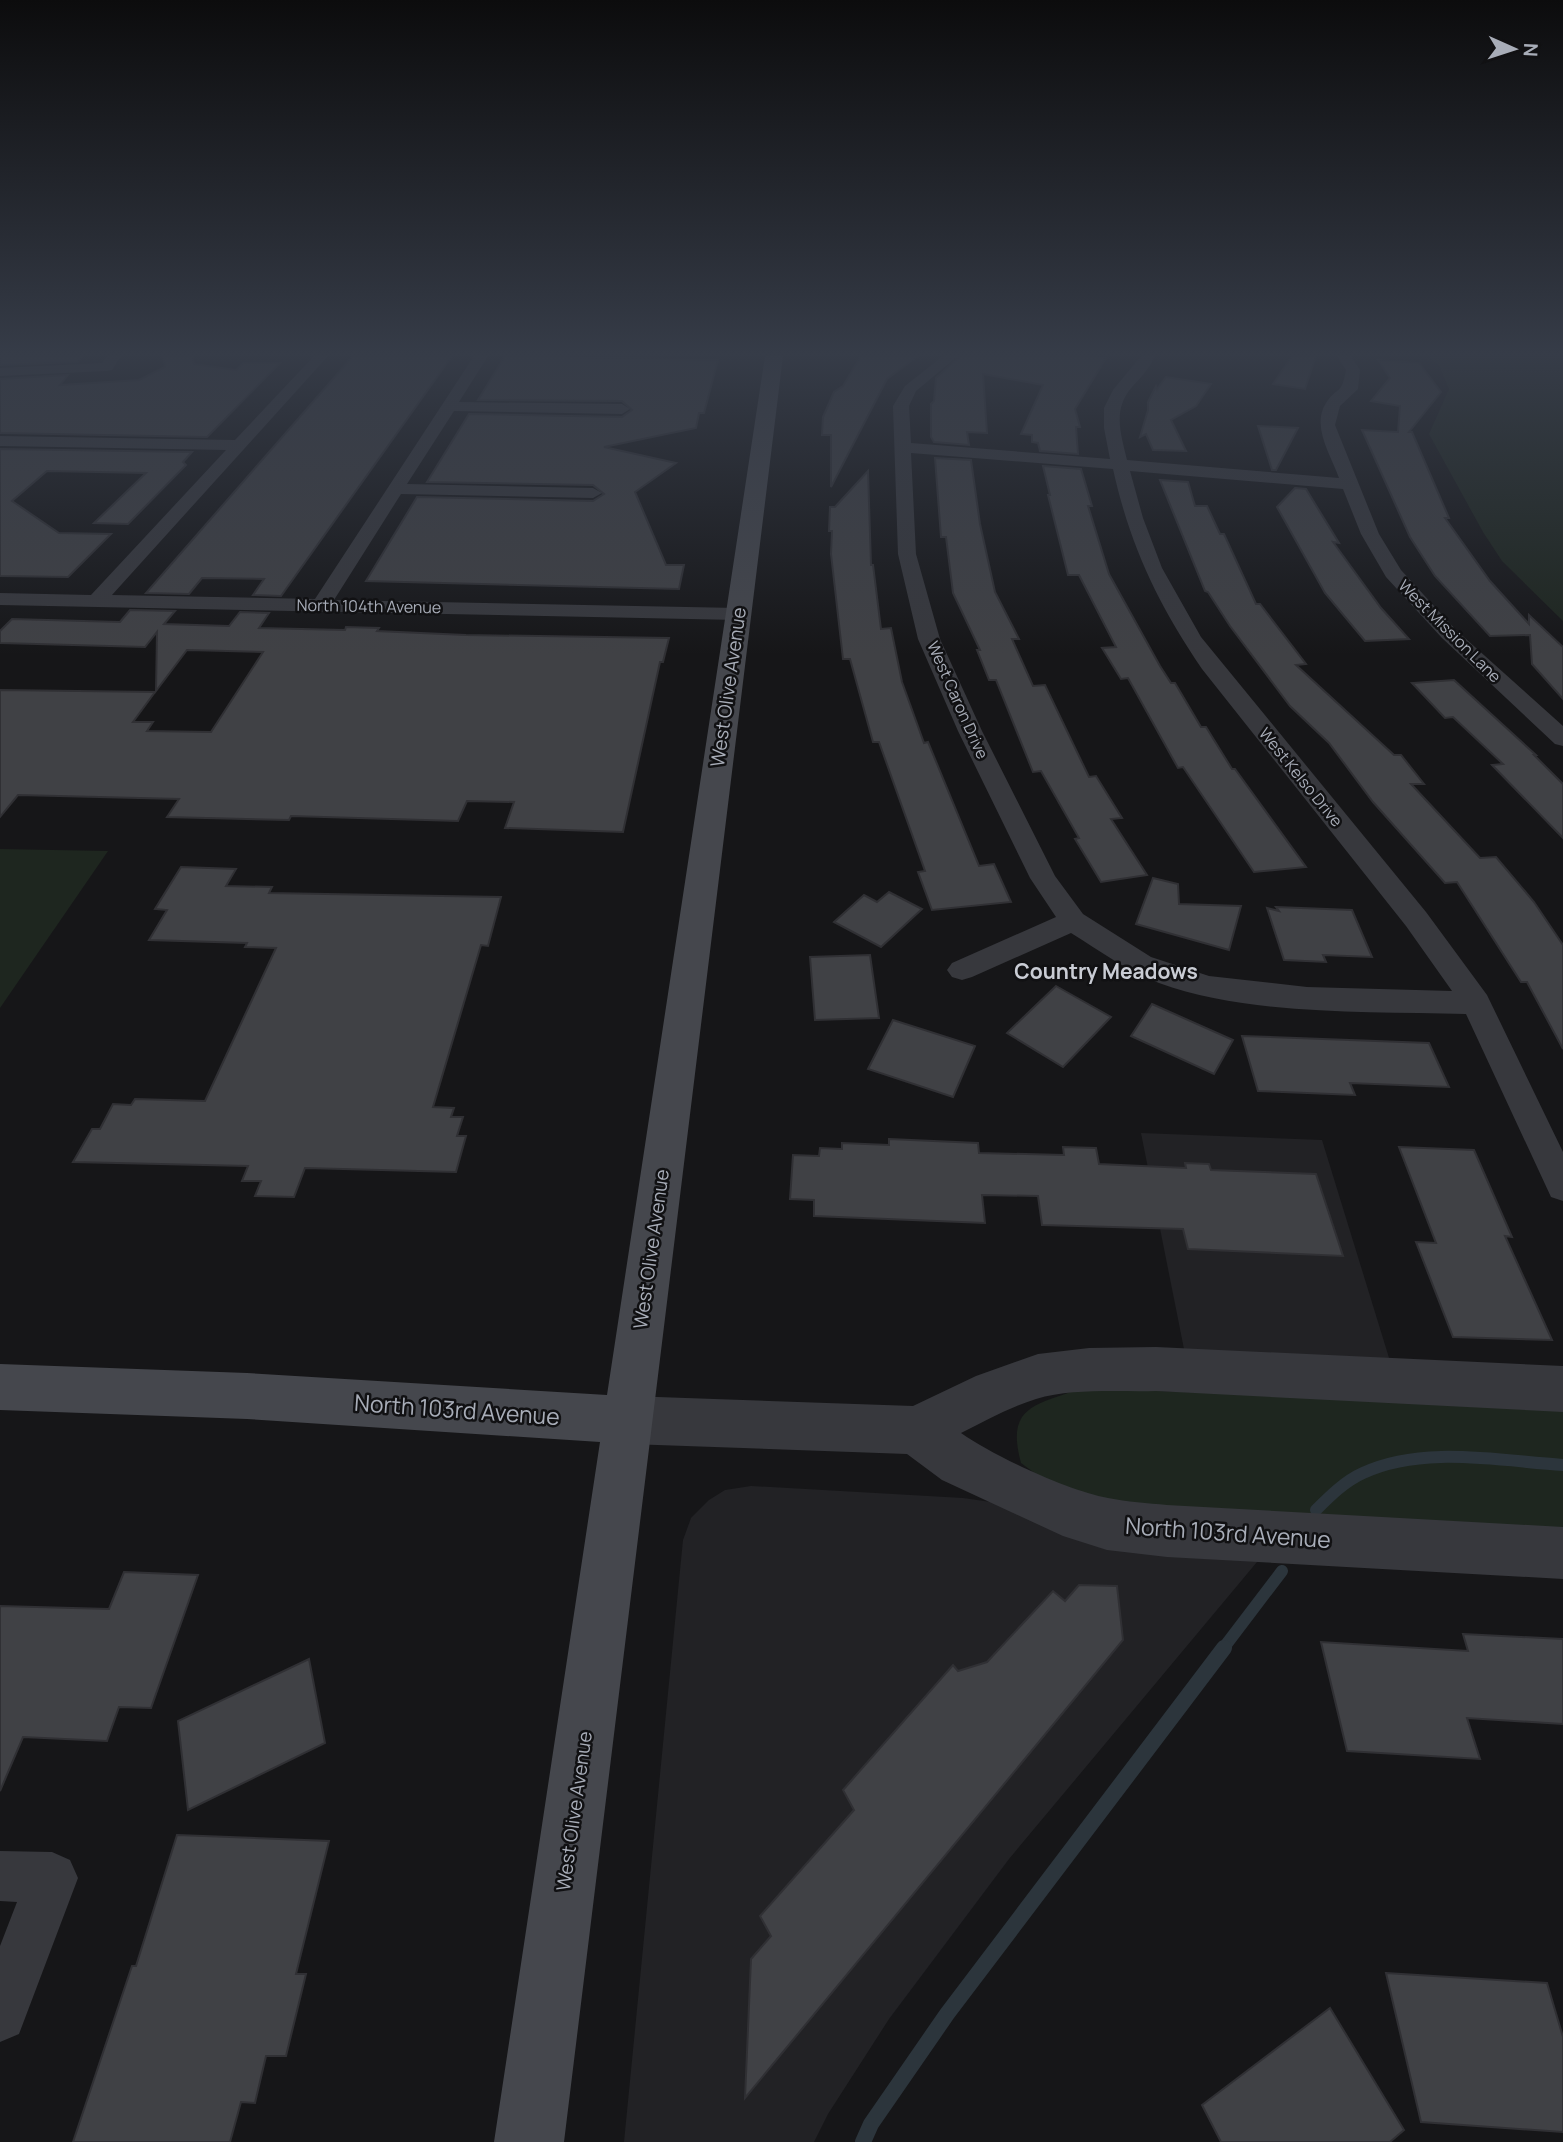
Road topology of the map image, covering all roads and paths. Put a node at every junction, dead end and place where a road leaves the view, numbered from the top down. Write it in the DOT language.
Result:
graph roads {
  1 [pos="227,456"];
  2 [pos="416,456"];
  3 [pos="760,456"];
  4 [pos="904,456"];
  5 [pos="1012,456"];
  6 [pos="1118,456"];
  7 [pos="1339,456"];
  8 [pos="1120,465"];
  9 [pos="1350,484"];
  10 [pos="395,489"];
  11 [pos="593,493"];
  12 [pos="0,599"];
  13 [pos="97,600"];
  14 [pos="321,605"];
  15 [pos="738,614"];
  16 [pos="1563,739"];
  17 [pos="1073,921"];
  18 [pos="961,970"];
  19 [pos="1475,1003"];
  20 [pos="1563,1186"];
  21 [pos="0,1387"];
  22 [pos="1563,1390"];
  23 [pos="629,1420"];
  24 [pos="915,1430"];
  25 [pos="1563,1553"];
  26 [pos="0,1876"];
  27 [pos="0,2015"];
  28 [pos="529,2142"];
  1 -- 13 [label="street"];
  2 -- 10 [label="street"];
  3 -- 15 [label="main road, West Olive Avenue"];
  4 -- 17 [label="street, West Caron Drive"];
  5 -- 8 [label="street"];
  6 -- 8 [label="street, West Kelso Drive"];
  7 -- 9 [label="street, West Mission Lane"];
  8 -- 9 [label="street"];
  8 -- 19 [label="street, West Kelso Drive"];
  9 -- 16 [label="street, West Mission Lane"];
  10 -- 11 [label="street"];
  10 -- 14 [label="street"];
  12 -- 13 [label="street, North 104th Avenue"];
  13 -- 14 [label="street, North 104th Avenue"];
  14 -- 15 [label="street, North 104th Avenue"];
  15 -- 23 [label="main road, West Olive Avenue"];
  17 -- 18 [label="street"];
  17 -- 19 [label="street, West Caron Drive"];
  19 -- 20 [label="street, West Kelso Drive"];
  21 -- 23 [label="main road, North 103rd Avenue"];
  22 -- 24 [label="street, North 103rd Avenue"];
  23 -- 24 [label="street, North 103rd Avenue"];
  23 -- 28 [label="main road, West Olive Avenue"];
  24 -- 25 [label="street, North 103rd Avenue"];
  26 -- 27 [label="street"];
}
